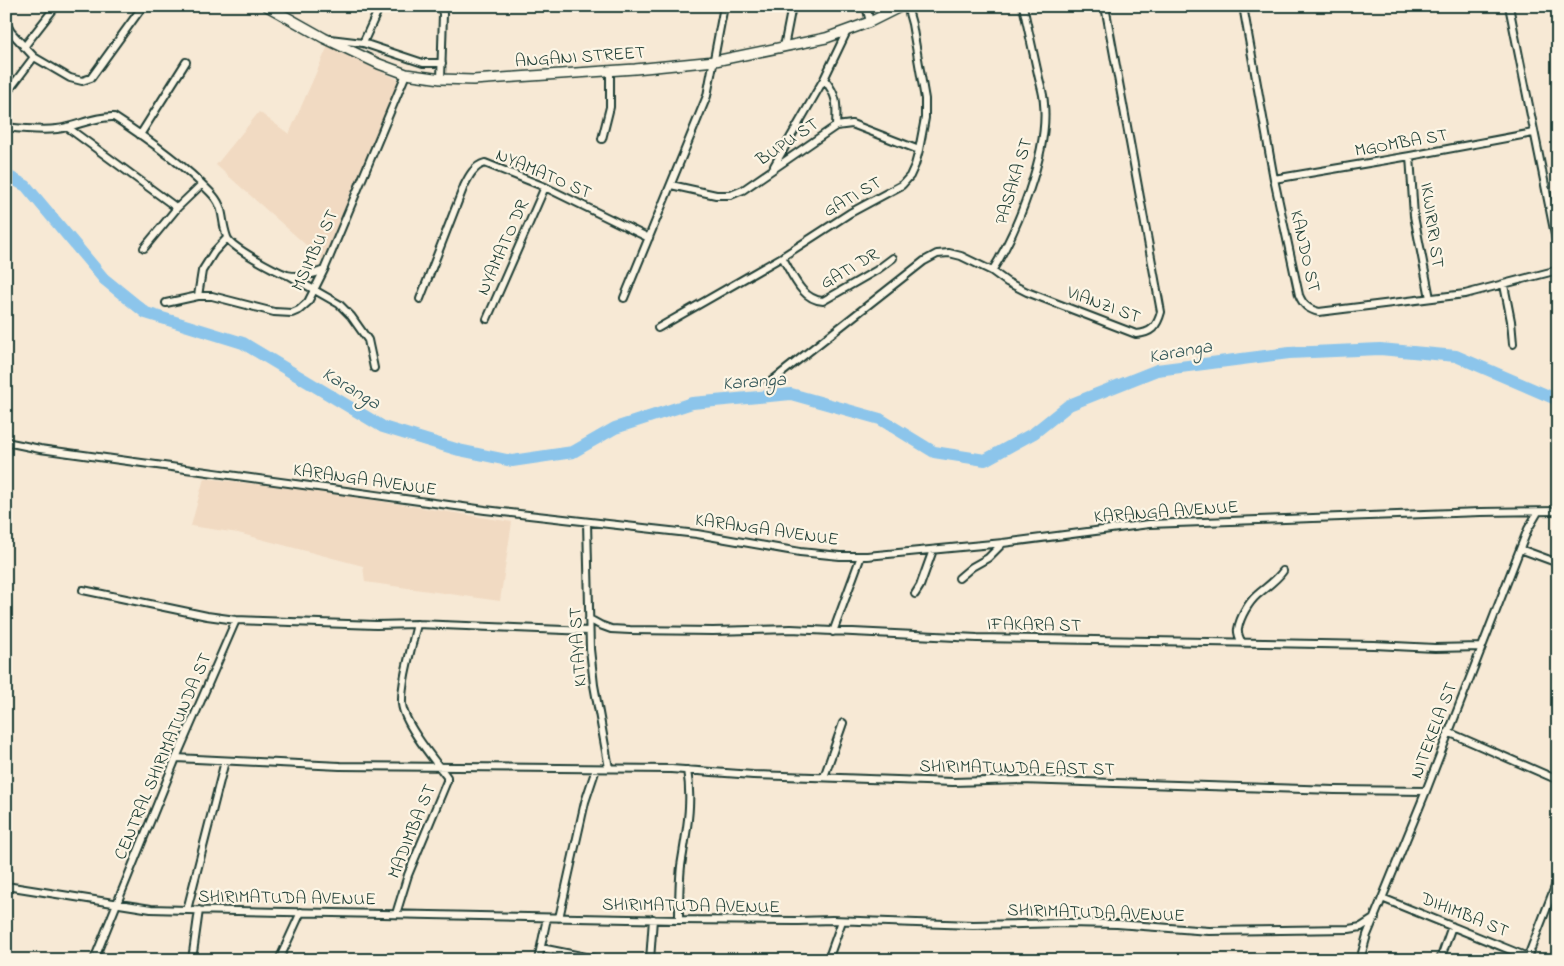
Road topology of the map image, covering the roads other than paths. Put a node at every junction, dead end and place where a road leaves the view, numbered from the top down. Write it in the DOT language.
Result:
graph roads {
  1 [pos="56,6"];
  2 [pos="143,6"];
  3 [pos="267,6"];
  4 [pos="380,6"];
  5 [pos="442,6"];
  6 [pos="724,6"];
  7 [pos="792,6"];
  8 [pos="866,6"];
  9 [pos="902,6"];
  10 [pos="906,6"];
  11 [pos="1023,6"];
  12 [pos="1105,6"];
  13 [pos="1243,6"];
  14 [pos="1509,6"];
  15 [pos="870,22"];
  16 [pos="6,23"];
  17 [pos="847,31"];
  18 [pos="324,38"];
  19 [pos="363,43"];
  20 [pos="24,47"];
  21 [pos="784,47"];
  22 [pos="34,57"];
  23 [pos="715,61"];
  24 [pos="186,62"];
  25 [pos="442,63"];
  26 [pos="610,71"];
  27 [pos="406,74"];
  28 [pos="441,79"];
  29 [pos="824,79"];
  30 [pos="6,94"];
  31 [pos="836,126"];
  32 [pos="67,127"];
  33 [pos="6,128"];
  34 [pos="1533,133"];
  35 [pos="140,135"];
  36 [pos="602,139"];
  37 [pos="919,150"];
  38 [pos="1410,156"];
  39 [pos="774,168"];
  40 [pos="1274,178"];
  41 [pos="202,184"];
  42 [pos="671,184"];
  43 [pos="545,187"];
  44 [pos="177,208"];
  45 [pos="227,238"];
  46 [pos="649,238"];
  47 [pos="144,248"];
  48 [pos="1558,250"];
  49 [pos="782,257"];
  50 [pos="893,258"];
  51 [pos="324,270"];
  52 [pos="1558,270"];
  53 [pos="992,271"];
  54 [pos="286,274"];
  55 [pos="1504,285"];
  56 [pos="313,291"];
  57 [pos="198,296"];
  58 [pos="624,298"];
  59 [pos="1430,298"];
  60 [pos="420,299"];
  61 [pos="166,303"];
  62 [pos="487,319"];
  63 [pos="658,328"];
  64 [pos="1513,344"];
  65 [pos="374,368"];
  66 [pos="769,383"];
  67 [pos="6,442"];
  68 [pos="1558,511"];
  69 [pos="1538,512"];
  70 [pos="588,522"];
  71 [pos="1003,543"];
  72 [pos="1520,549"];
  73 [pos="933,550"];
  74 [pos="861,556"];
  75 [pos="1558,563"];
  76 [pos="1283,571"];
  77 [pos="959,578"];
  78 [pos="83,590"];
  79 [pos="916,594"];
  80 [pos="589,619"];
  81 [pos="236,620"];
  82 [pos="417,624"];
  83 [pos="589,631"];
  84 [pos="833,632"];
  85 [pos="1242,643"];
  86 [pos="1481,647"];
  87 [pos="843,723"];
  88 [pos="1448,732"];
  89 [pos="176,758"];
  90 [pos="225,761"];
  91 [pos="438,767"];
  92 [pos="609,768"];
  93 [pos="596,769"];
  94 [pos="687,770"];
  95 [pos="824,777"];
  96 [pos="1558,780"];
  97 [pos="1426,791"];
  98 [pos="1558,879"];
  99 [pos="6,886"];
  100 [pos="1382,898"];
  101 [pos="117,904"];
  102 [pos="187,910"];
  103 [pos="199,910"];
  104 [pos="301,912"];
  105 [pos="396,914"];
  106 [pos="547,918"];
  107 [pos="559,918"];
  108 [pos="1374,918"];
  109 [pos="654,919"];
  110 [pos="679,920"];
  111 [pos="842,921"];
  112 [pos="1452,926"];
  113 [pos="540,948"];
  114 [pos="1528,958"];
  115 [pos="94,960"];
  116 [pos="192,960"];
  117 [pos="279,960"];
  118 [pos="538,960"];
  119 [pos="601,960"];
  120 [pos="650,960"];
  121 [pos="828,960"];
  122 [pos="1360,960"];
  123 [pos="1440,960"];
  124 [pos="1535,960"];
  1 -- 20 [label="street"];
  2 -- 22 [label="street"];
  3 -- 18 [label="street, ANGANI STREET"];
  4 -- 19 [label="street"];
  5 -- 25 [label="street"];
  6 -- 23 [label="street"];
  7 -- 21 [label="street"];
  8 -- 15 [label="street"];
  9 -- 15 [label="street, ANGANI STREET"];
  10 -- 37 [label="street, GATI ST"];
  11 -- 53 [label="street, PASAKA ST"];
  12 -- 53 [label="street, VIANZI ST"];
  13 -- 40 [label="street, KANDO ST"];
  14 -- 34 [label="street"];
  15 -- 17 [label="street, ANGANI STREET"];
  16 -- 20 [label="street"];
  17 -- 21 [label="street, ANGANI STREET"];
  17 -- 29 [label="street"];
  18 -- 19 [label="street"];
  18 -- 27 [label="street, ANGANI STREET"];
  19 -- 25 [label="street"];
  20 -- 22 [label="street"];
  21 -- 23 [label="street, ANGANI STREET"];
  22 -- 30 [label="street"];
  23 -- 26 [label="street, ANGANI STREET"];
  23 -- 42 [label="street"];
  24 -- 35 [label="street"];
  25 -- 28 [label="street"];
  26 -- 28 [label="street, ANGANI STREET"];
  26 -- 36 [label="street"];
  27 -- 28 [label="street, ANGANI STREET"];
  27 -- 51 [label="street, MSIMBU ST"];
  29 -- 31 [label="street"];
  29 -- 39 [label="street"];
  31 -- 37 [label="street, BUPU ST"];
  31 -- 39 [label="street, BUPU ST"];
  32 -- 33 [label="street"];
  32 -- 35 [label="street"];
  32 -- 44 [label="street"];
  34 -- 38 [label="street, MGOMBA ST"];
  34 -- 48 [label="street"];
  35 -- 41 [label="street"];
  37 -- 49 [label="street, GATI ST"];
  38 -- 40 [label="street, MGOMBA ST"];
  38 -- 59 [label="street, IKWIRIRI ST"];
  39 -- 42 [label="street, BUPU ST"];
  40 -- 59 [label="street, KANDO ST"];
  41 -- 44 [label="street"];
  41 -- 45 [label="street"];
  42 -- 46 [label="street"];
  43 -- 46 [label="street, NYAMATO ST"];
  43 -- 60 [label="street, NYAMATO ST"];
  43 -- 62 [label="street, NYAMATO DR"];
  44 -- 47 [label="street"];
  45 -- 54 [label="street"];
  45 -- 57 [label="street"];
  46 -- 58 [label="street"];
  49 -- 50 [label="street, GATI DR"];
  49 -- 63 [label="street, GATI ST"];
  51 -- 54 [label="street"];
  51 -- 56 [label="street, MSIMBU ST"];
  52 -- 55 [label="street, KANDO ST"];
  53 -- 66 [label="street, VIANZI ST"];
  54 -- 56 [label="street"];
  55 -- 59 [label="street, KANDO ST"];
  55 -- 64 [label="street"];
  56 -- 57 [label="street, MSIMBU ST"];
  56 -- 65 [label="street"];
  57 -- 61 [label="street, MSIMBU ST"];
  67 -- 70 [label="street, KARANGA AVENUE"];
  68 -- 69 [label="street, KARANGA AVENUE"];
  69 -- 71 [label="street, KARANGA AVENUE"];
  69 -- 72 [label="street, NITEKELA ST"];
  70 -- 74 [label="street, KARANGA AVENUE"];
  70 -- 80 [label="street, KITAYA ST"];
  71 -- 73 [label="street, KARANGA AVENUE"];
  71 -- 77 [label="street"];
  72 -- 75 [label="street"];
  72 -- 86 [label="street, NITEKELA ST"];
  73 -- 74 [label="street, KARANGA AVENUE"];
  73 -- 79 [label="street"];
  74 -- 84 [label="street"];
  76 -- 85 [label="street"];
  78 -- 81 [label="street"];
  80 -- 83 [label="street, KITAYA ST"];
  80 -- 84 [label="street, IFAKARA ST"];
  81 -- 82 [label="street"];
  81 -- 89 [label="street, CENTRAL SHIRIMATUNDA ST"];
  82 -- 83 [label="street"];
  82 -- 91 [label="street, MADIMBA ST"];
  83 -- 92 [label="street, KITAYA ST"];
  84 -- 85 [label="street, IFAKARA ST"];
  85 -- 86 [label="street, IFAKARA ST"];
  86 -- 88 [label="street, NITEKELA ST"];
  87 -- 95 [label="street"];
  88 -- 96 [label="street"];
  88 -- 97 [label="street, NITEKELA ST"];
  89 -- 90 [label="street, SHIRIMATUNDA EAST ST"];
  89 -- 101 [label="street, CENTRAL SHIRIMATUNDA ST"];
  90 -- 91 [label="street, SHIRIMATUNDA EAST ST"];
  90 -- 102 [label="street"];
  91 -- 93 [label="street, SHIRIMATUNDA EAST ST"];
  91 -- 105 [label="street, MADIMBA ST"];
  92 -- 93 [label="street, SHIRIMATUNDA EAST ST"];
  92 -- 94 [label="street, SHIRIMATUNDA EAST ST"];
  93 -- 107 [label="street"];
  94 -- 95 [label="street, SHIRIMATUNDA EAST ST"];
  94 -- 110 [label="street"];
  95 -- 97 [label="street, SHIRIMATUNDA EAST ST"];
  97 -- 100 [label="street, NITEKELA ST"];
  98 -- 114 [label="street"];
  99 -- 101 [label="street, SHIRIMATUDA AVENUE"];
  100 -- 108 [label="street, NITEKELA ST"];
  100 -- 112 [label="street, DIHIMBA ST"];
  101 -- 102 [label="street, SHIRIMATUDA AVENUE"];
  101 -- 115 [label="street, CENTRAL SHIRIMATUNDA ST"];
  102 -- 103 [label="street, SHIRIMATUDA AVENUE"];
  103 -- 104 [label="street, SHIRIMATUDA AVENUE"];
  103 -- 116 [label="street"];
  104 -- 105 [label="street, SHIRIMATUDA AVENUE"];
  104 -- 117 [label="street"];
  105 -- 106 [label="street, SHIRIMATUDA AVENUE"];
  106 -- 107 [label="street, SHIRIMATUDA AVENUE"];
  106 -- 113 [label="street"];
  107 -- 109 [label="street, SHIRIMATUDA AVENUE"];
  108 -- 111 [label="street, SHIRIMATUDA AVENUE"];
  108 -- 122 [label="street, NITEKELA ST"];
  109 -- 110 [label="street, SHIRIMATUDA AVENUE"];
  109 -- 120 [label="street"];
  110 -- 111 [label="street, SHIRIMATUDA AVENUE"];
  111 -- 121 [label="street"];
  112 -- 114 [label="street, DIHIMBA ST"];
  112 -- 123 [label="street"];
  113 -- 118 [label="street"];
  113 -- 119 [label="street"];
  114 -- 124 [label="street, DIHIMBA ST"];
}
